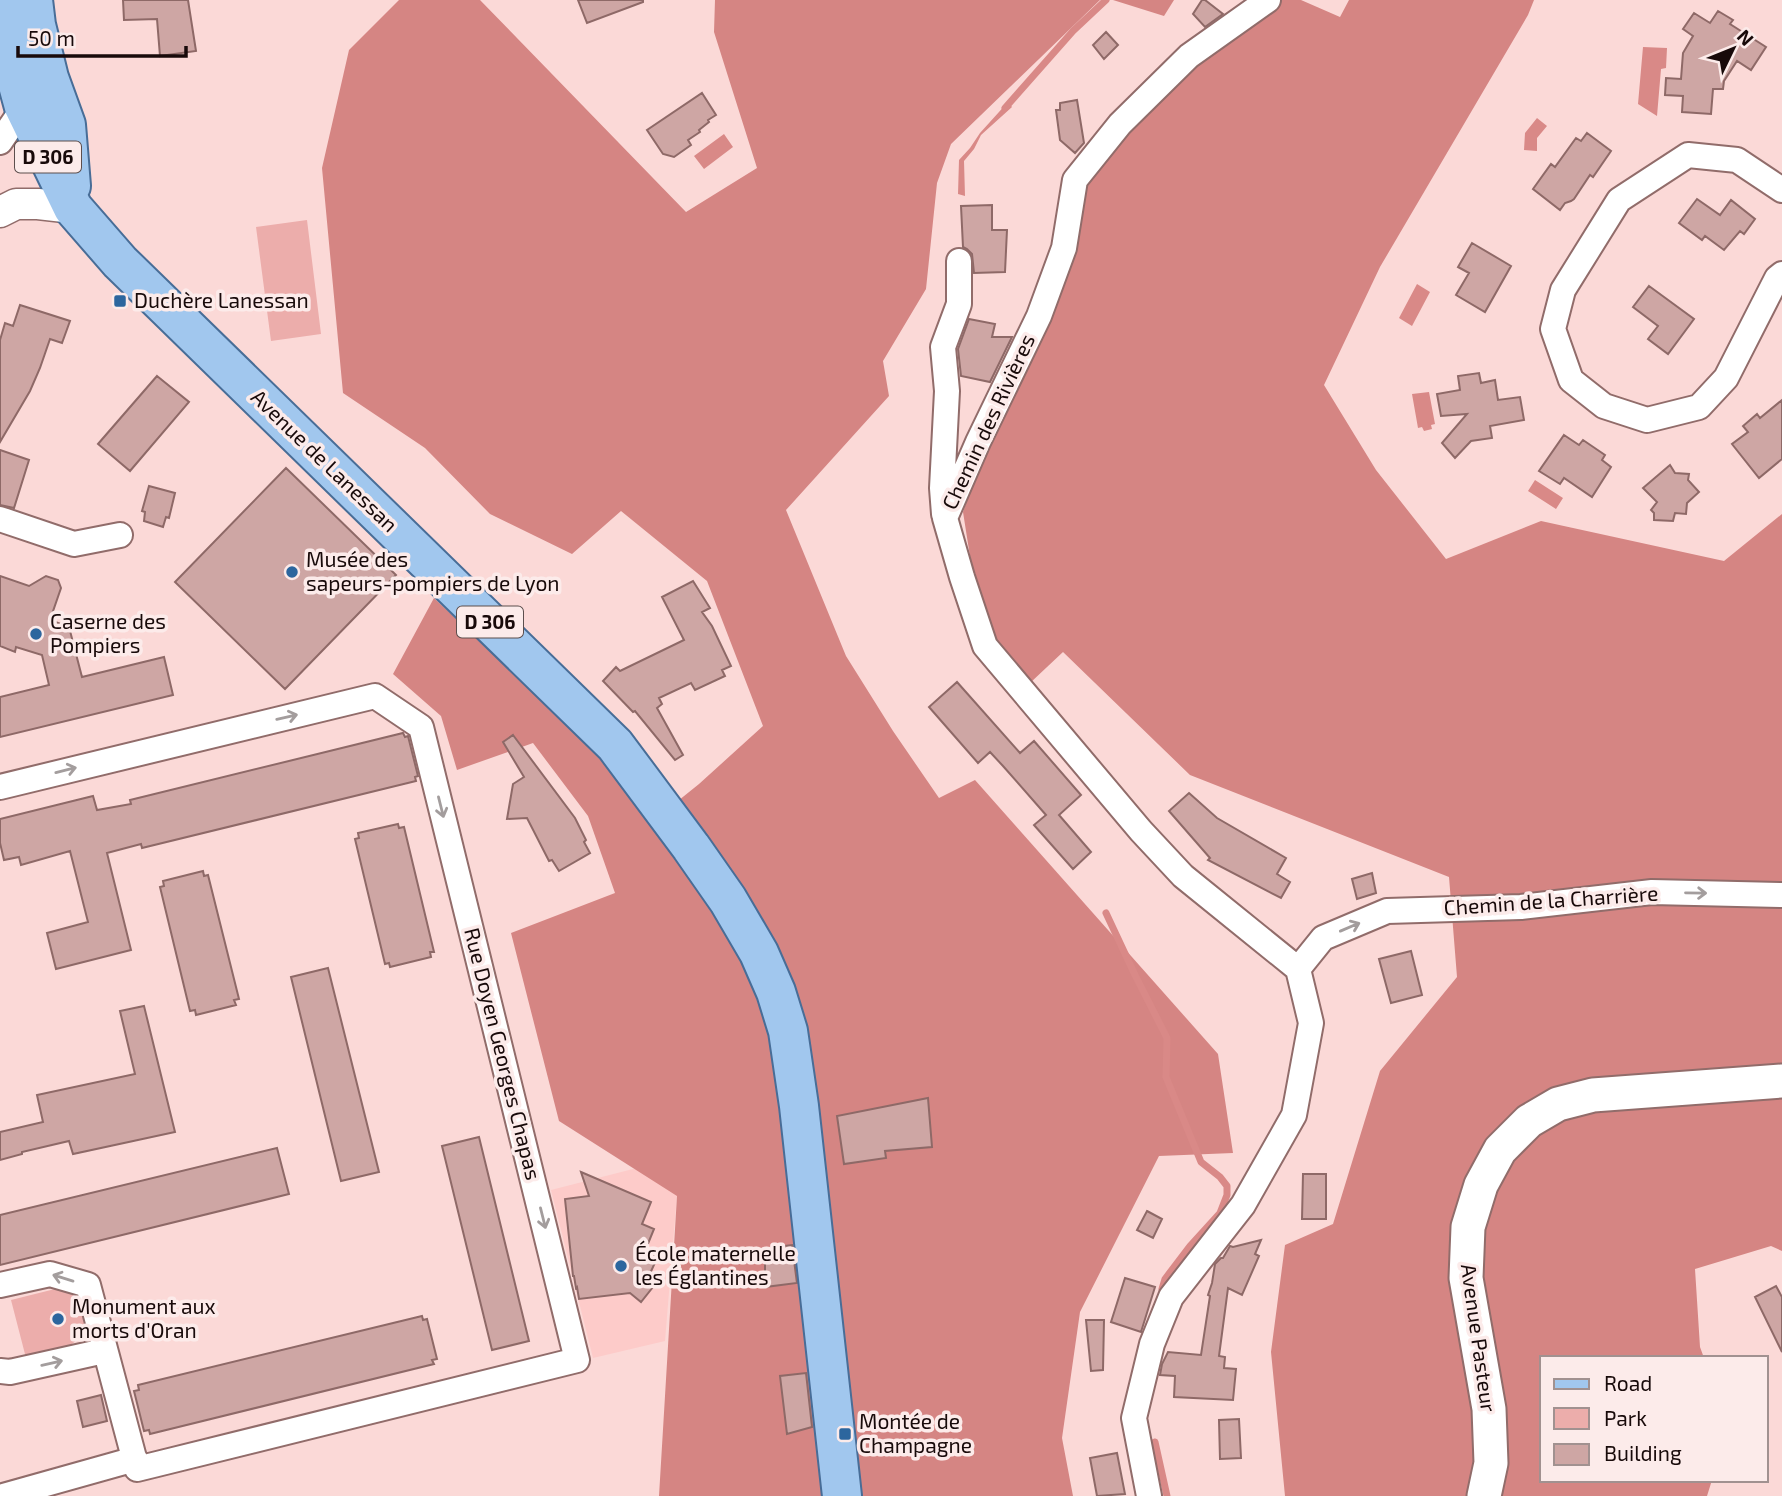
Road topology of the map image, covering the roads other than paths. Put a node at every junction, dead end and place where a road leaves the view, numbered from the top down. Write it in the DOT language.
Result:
graph roads {
  1 [pos="8,0"];
  2 [pos="33,0"];
  3 [pos="1268,0"];
  4 [pos="24,107"];
  5 [pos="66,125"];
  6 [pos="0,142"];
  7 [pos="1782,190"];
  8 [pos="5,201"];
  9 [pos="73,208"];
  10 [pos="959,261"];
  11 [pos="1782,274"];
  12 [pos="945,518"];
  13 [pos="0,519"];
  14 [pos="120,535"];
  15 [pos="0,787"];
  16 [pos="1782,895"];
  17 [pos="1298,969"];
  18 [pos="1782,1081"];
  19 [pos="0,1285"];
  20 [pos="104,1351"];
  21 [pos="0,1371"];
  22 [pos="135,1459"];
  23 [pos="3,1496"];
  24 [pos="842,1496"];
  25 [pos="1149,1496"];
  26 [pos="1484,1496"];
  1 -- 4 [label="main road, Avenue de Lanessan / D 306"];
  2 -- 5 [label="main road, D 306"];
  3 -- 12 [label="street, Chemin des Rivières"];
  4 -- 5 [label="street"];
  4 -- 6 [label="street"];
  4 -- 9 [label="main road, Avenue de Lanessan / D 306"];
  5 -- 9 [label="main road, D 306"];
  7 -- 11 [label="street"];
  8 -- 9 [label="street"];
  9 -- 24 [label="main road, Avenue de Lanessan / D 306"];
  10 -- 12 [label="street"];
  12 -- 17 [label="street, Chemin des Rivières"];
  13 -- 14 [label="street"];
  15 -- 22 [label="street, Rue Doyen Georges Chapas, one-way"];
  17 -- 16 [label="street, Chemin de la Charrière, one-way"];
  17 -- 25 [label="street"];
  18 -- 26 [label="main road, Avenue Pasteur"];
  20 -- 19 [label="street, one-way"];
  21 -- 20 [label="street, one-way"];
  20 -- 22 [label="street"];
  22 -- 23 [label="street, Rue Doyen Georges Chapas"];
}
